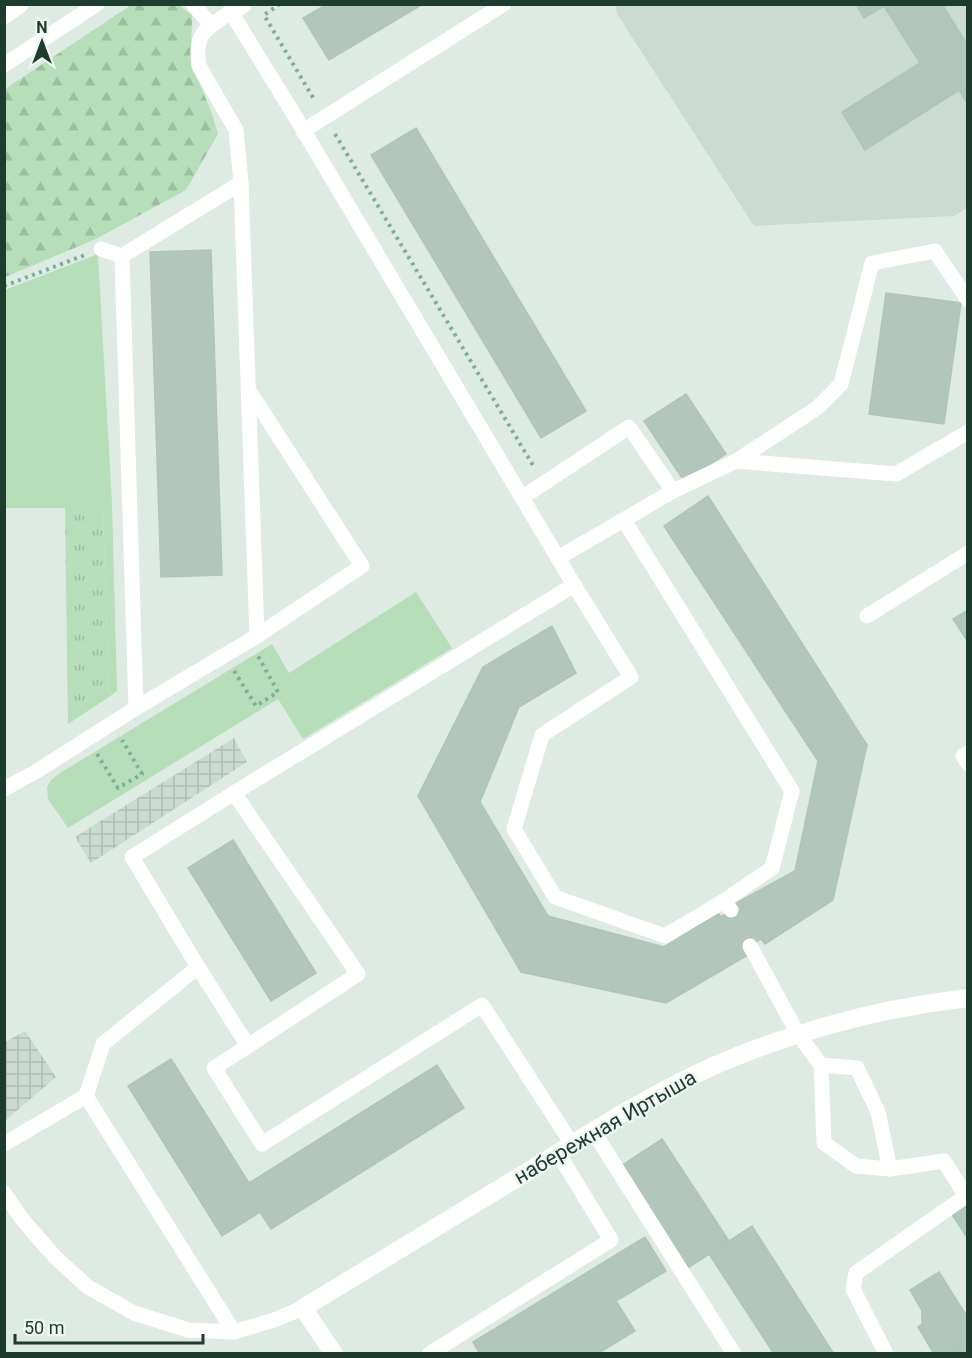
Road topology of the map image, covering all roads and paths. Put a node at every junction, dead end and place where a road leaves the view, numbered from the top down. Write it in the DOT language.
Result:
graph roads {
  1 [pos="20,4"];
  2 [pos="97,4"];
  3 [pos="193,4"];
  4 [pos="280,4"];
  5 [pos="504,4"];
  6 [pos="237,8"];
  7 [pos="4,15"];
  8 [pos="211,25"];
  9 [pos="4,65"];
  10 [pos="325,117"];
  11 [pos="303,131"];
  12 [pos="241,183"];
  13 [pos="101,249"];
  14 [pos="122,256"];
  15 [pos="4,286"];
  16 [pos="968,300"];
  17 [pos="249,390"];
  18 [pos="968,432"];
  19 [pos="736,461"];
  20 [pos="543,483"];
  21 [pos="673,492"];
  22 [pos="523,497"];
  23 [pos="624,520"];
  24 [pos="968,553"];
  25 [pos="558,558"];
  26 [pos="574,585"];
  27 [pos="867,616"];
  28 [pos="253,638"];
  29 [pos="225,655"];
  30 [pos="136,708"];
  31 [pos="112,723"];
  32 [pos="88,739"];
  33 [pos="968,753"];
  34 [pos="968,764"];
  35 [pos="4,789"];
  36 [pos="234,792"];
  37 [pos="750,946"];
  38 [pos="198,967"];
  39 [pos="968,998"];
  40 [pos="798,1034"];
  41 [pos="248,1046"];
  42 [pos="821,1065"];
  43 [pos="86,1096"];
  44 [pos="593,1131"];
  45 [pos="4,1144"];
  46 [pos="565,1148"];
  47 [pos="890,1169"];
  48 [pos="4,1193"];
  49 [pos="967,1195"];
  50 [pos="303,1308"];
  51 [pos="234,1332"];
  52 [pos="334,1353"];
  53 [pos="429,1353"];
  54 [pos="734,1353"];
  55 [pos="886,1353"];
  1 -- 7 [label="street"];
  2 -- 9 [label="lane"];
  3 -- 8 [label="lane"];
  4 -- 10 [label="path"];
  5 -- 10 [label="lane"];
  6 -- 8 [label="lane"];
  6 -- 11 [label="lane"];
  8 -- 12 [label="lane"];
  10 -- 11 [label="lane"];
  10 -- 20 [label="path"];
  11 -- 22 [label="lane"];
  12 -- 14 [label="lane"];
  12 -- 17 [label="lane"];
  13 -- 14 [label="lane"];
  13 -- 15 [label="path"];
  14 -- 30 [label="lane"];
  16 -- 19 [label="lane"];
  17 -- 28 [label="lane"];
  17 -- 28 [label="lane"];
  18 -- 19 [label="lane"];
  19 -- 21 [label="lane"];
  20 -- 21 [label="lane"];
  20 -- 22 [label="lane"];
  21 -- 23 [label="lane"];
  22 -- 25 [label="lane"];
  23 -- 25 [label="lane"];
  23 -- 26 [label="lane"];
  24 -- 27 [label="lane"];
  25 -- 26 [label="lane"];
  26 -- 36 [label="lane"];
  28 -- 29 [label="lane"];
  28 -- 29 [label="path"];
  29 -- 30 [label="lane"];
  30 -- 31 [label="lane"];
  31 -- 32 [label="lane"];
  31 -- 32 [label="path"];
  32 -- 35 [label="lane"];
  33 -- 34 [label="lane"];
  36 -- 38 [label="lane"];
  36 -- 41 [label="lane"];
  37 -- 40 [label="lane"];
  38 -- 41 [label="lane"];
  38 -- 43 [label="lane"];
  39 -- 40 [label="street, набережная Иртыша"];
  40 -- 42 [label="lane"];
  40 -- 44 [label="street, набережная Иртыша"];
  41 -- 46 [label="lane"];
  42 -- 47 [label="lane"];
  42 -- 47 [label="lane"];
  43 -- 45 [label="lane"];
  43 -- 51 [label="lane"];
  44 -- 46 [label="street, набережная Иртыша"];
  44 -- 54 [label="lane"];
  46 -- 50 [label="street, набережная Иртыша"];
  46 -- 53 [label="lane"];
  47 -- 49 [label="lane"];
  48 -- 51 [label="lane"];
  49 -- 55 [label="lane"];
  50 -- 51 [label="lane"];
  50 -- 52 [label="street"];
}
